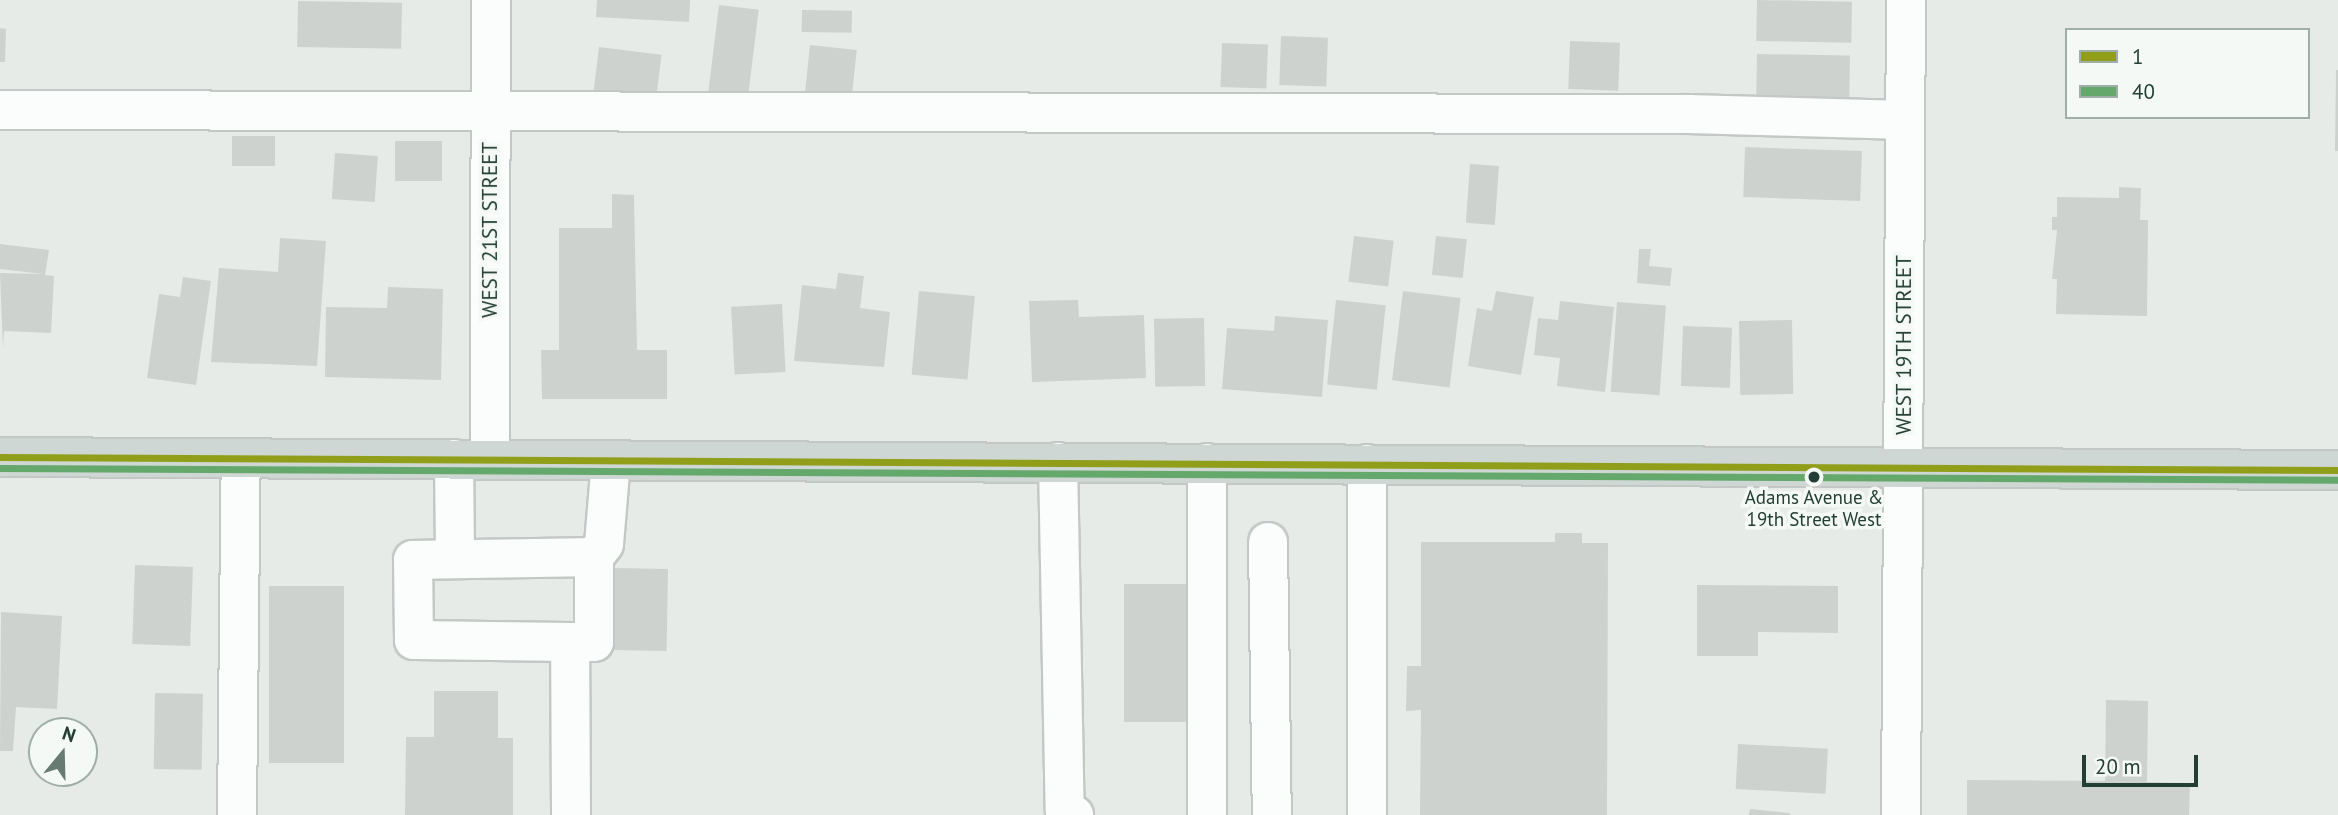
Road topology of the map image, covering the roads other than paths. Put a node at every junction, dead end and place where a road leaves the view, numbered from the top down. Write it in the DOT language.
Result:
graph roads {
  1 [pos="491,0"];
  2 [pos="1906,0"];
  3 [pos="491,109"];
  4 [pos="0,110"];
  5 [pos="1905,120"];
  6 [pos="0,457"];
  7 [pos="241,458"];
  8 [pos="472,459"];
  9 [pos="611,460"];
  10 [pos="1058,462"];
  11 [pos="1207,463"];
  12 [pos="1367,464"];
  13 [pos="1903,466"];
  14 [pos="2338,470"];
  15 [pos="1268,542"];
  16 [pos="594,557"];
  17 [pos="455,558"];
  18 [pos="570,642"];
  19 [pos="237,815"];
  20 [pos="571,815"];
  21 [pos="1074,815"];
  22 [pos="1207,815"];
  23 [pos="1272,815"];
  24 [pos="1367,815"];
  25 [pos="1900,815"];
  1 -- 3 [label="street, WEST 21ST STREET"];
  2 -- 5 [label="street, WEST 19TH STREET"];
  3 -- 4 [label="street"];
  3 -- 5 [label="street"];
  3 -- 8 [label="street, WEST 21ST STREET"];
  5 -- 13 [label="street, WEST 19TH STREET"];
  6 -- 7 [label="main road"];
  7 -- 8 [label="main road"];
  7 -- 19 [label="street"];
  8 -- 9 [label="main road"];
  8 -- 17 [label="street, WEST 21ST STREET"];
  9 -- 10 [label="main road"];
  9 -- 16 [label="street"];
  10 -- 11 [label="main road"];
  10 -- 21 [label="street"];
  11 -- 12 [label="main road"];
  11 -- 22 [label="street"];
  12 -- 13 [label="main road"];
  12 -- 24 [label="street"];
  13 -- 14 [label="main road"];
  13 -- 25 [label="street, WEST 19TH STREET"];
  15 -- 23 [label="street"];
  16 -- 17 [label="street"];
  16 -- 18 [label="street"];
  17 -- 18 [label="street"];
  18 -- 20 [label="street"];
}
